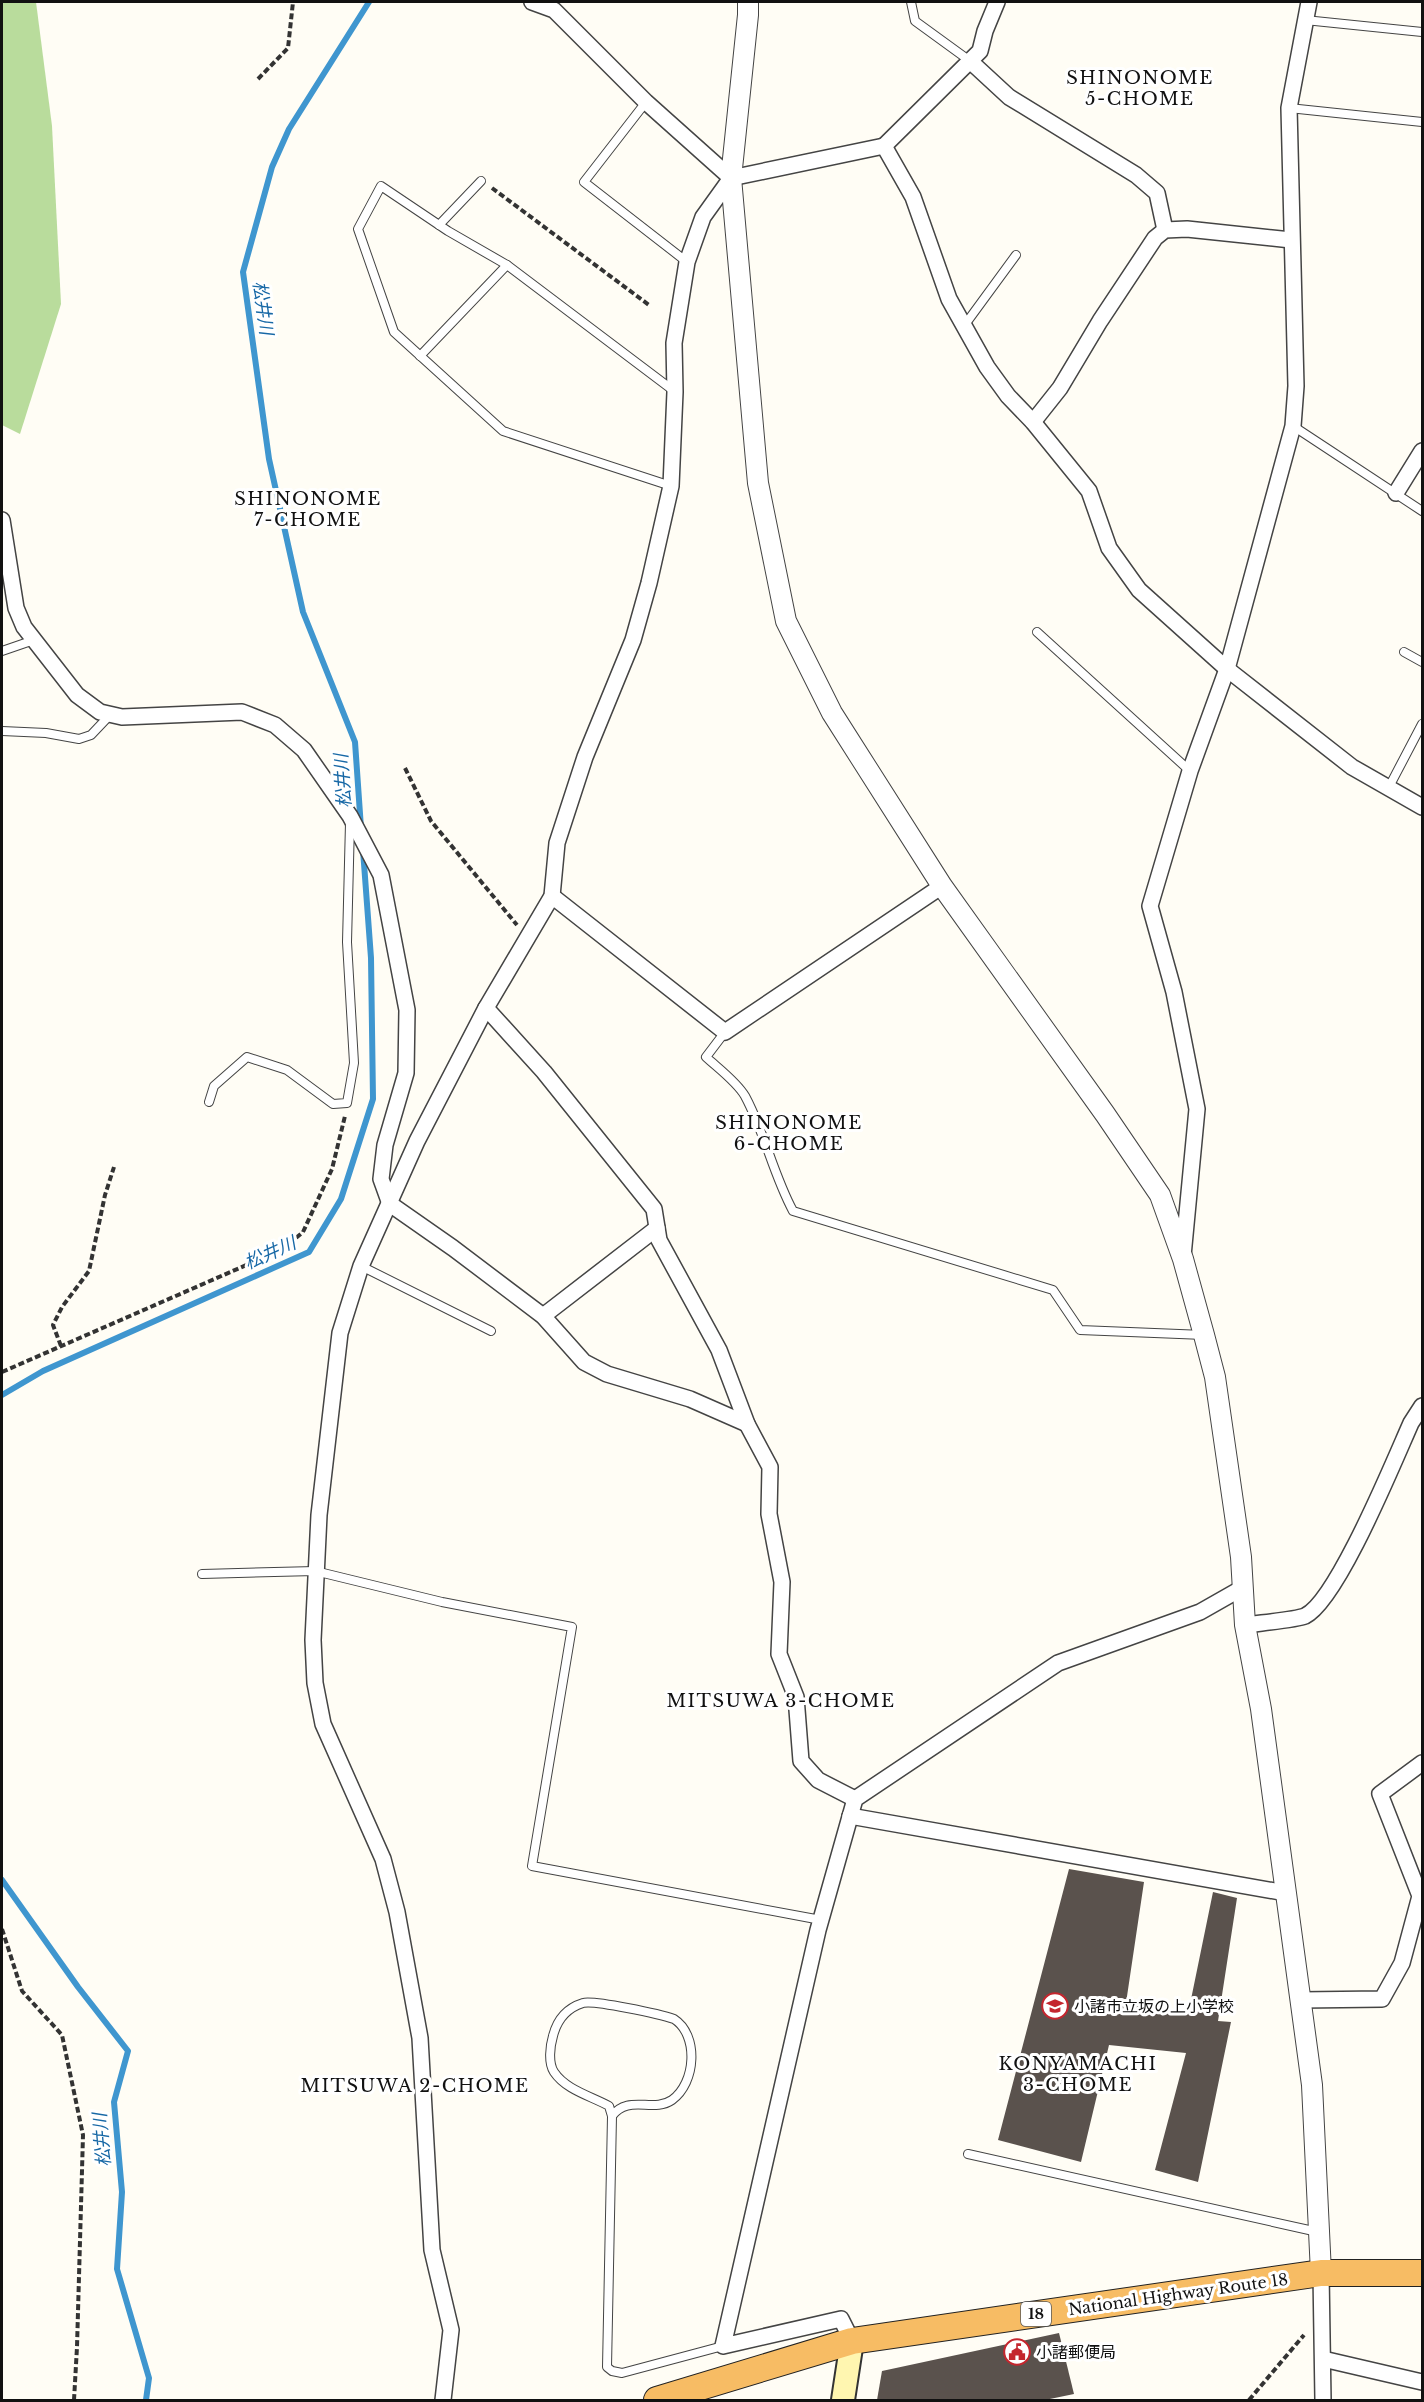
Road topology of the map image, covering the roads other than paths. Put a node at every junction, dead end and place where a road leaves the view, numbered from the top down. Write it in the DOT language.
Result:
graph roads {
  1 [pos="532,2"];
  2 [pos="747,2"];
  3 [pos="911,2"];
  4 [pos="997,2"];
  5 [pos="1309,2"];
  6 [pos="1305,20"];
  7 [pos="1422,32"];
  8 [pos="970,61"];
  9 [pos="646,102"];
  10 [pos="1289,108"];
  11 [pos="1422,122"];
  12 [pos="884,146"];
  13 [pos="730,178"];
  14 [pos="482,181"];
  15 [pos="439,225"];
  16 [pos="1165,230"];
  17 [pos="1292,240"];
  18 [pos="1016,255"];
  19 [pos="687,262"];
  20 [pos="507,265"];
  21 [pos="964,326"];
  22 [pos="420,356"];
  23 [pos="675,392"];
  24 [pos="1033,422"];
  25 [pos="1293,426"];
  26 [pos="1422,451"];
  27 [pos="671,486"];
  28 [pos="1396,493"];
  29 [pos="1422,512"];
  30 [pos="2,520"];
  31 [pos="3,540"];
  32 [pos="1037,632"];
  33 [pos="34,640"];
  34 [pos="2,651"];
  35 [pos="1404,652"];
  36 [pos="1422,662"];
  37 [pos="1227,669"];
  38 [pos="110,714"];
  39 [pos="1422,724"];
  40 [pos="2,731"];
  41 [pos="1190,771"];
  42 [pos="1389,787"];
  43 [pos="1422,807"];
  44 [pos="350,816"];
  45 [pos="942,886"];
  46 [pos="552,896"];
  47 [pos="486,1008"];
  48 [pos="725,1032"];
  49 [pos="209,1102"];
  50 [pos="390,1204"];
  51 [pos="657,1228"];
  52 [pos="1183,1259"];
  53 [pos="361,1266"];
  54 [pos="543,1316"];
  55 [pos="491,1331"];
  56 [pos="1204,1335"];
  57 [pos="1422,1406"];
  58 [pos="747,1424"];
  59 [pos="315,1572"];
  60 [pos="202,1574"];
  61 [pos="1244,1587"];
  62 [pos="1245,1625"];
  63 [pos="1422,1763"];
  64 [pos="855,1799"];
  65 [pos="850,1816"];
  66 [pos="1286,1893"];
  67 [pos="821,1920"];
  68 [pos="1301,2000"];
  69 [pos="612,2116"];
  70 [pos="968,2154"];
  71 [pos="1320,2232"];
  72 [pos="1422,2272"];
  73 [pos="1321,2273"];
  74 [pos="852,2341"];
  75 [pos="723,2346"];
  76 [pos="1323,2359"];
  77 [pos="1422,2382"];
  78 [pos="443,2400"];
  79 [pos="657,2400"];
  80 [pos="843,2400"];
  81 [pos="1323,2400"];
  1 -- 9 [label="street"];
  2 -- 13 [label="street"];
  3 -- 8 [label="lane"];
  4 -- 8 [label="street"];
  5 -- 6 [label="street"];
  6 -- 7 [label="lane"];
  6 -- 10 [label="street"];
  8 -- 12 [label="street"];
  8 -- 16 [label="street"];
  9 -- 13 [label="street"];
  9 -- 19 [label="lane"];
  10 -- 11 [label="lane"];
  10 -- 17 [label="street"];
  12 -- 13 [label="street"];
  12 -- 21 [label="street"];
  13 -- 19 [label="street"];
  13 -- 45 [label="street"];
  14 -- 15 [label="lane"];
  15 -- 20 [label="lane"];
  15 -- 22 [label="lane"];
  16 -- 17 [label="street"];
  16 -- 24 [label="street"];
  17 -- 25 [label="street"];
  18 -- 21 [label="lane"];
  19 -- 23 [label="street"];
  20 -- 22 [label="lane"];
  20 -- 23 [label="lane"];
  21 -- 24 [label="street"];
  22 -- 27 [label="lane"];
  23 -- 27 [label="street"];
  24 -- 37 [label="street"];
  25 -- 28 [label="lane"];
  25 -- 37 [label="street"];
  26 -- 28 [label="street"];
  27 -- 46 [label="street"];
  28 -- 29 [label="lane"];
  30 -- 31 [label="street"];
  31 -- 33 [label="street"];
  32 -- 41 [label="lane"];
  33 -- 34 [label="lane"];
  33 -- 38 [label="street"];
  35 -- 36 [label="lane"];
  37 -- 41 [label="street"];
  37 -- 42 [label="street"];
  38 -- 40 [label="lane"];
  38 -- 44 [label="street"];
  39 -- 42 [label="lane"];
  41 -- 52 [label="street"];
  42 -- 43 [label="street"];
  44 -- 49 [label="lane"];
  44 -- 50 [label="street"];
  45 -- 48 [label="street"];
  45 -- 52 [label="street"];
  46 -- 47 [label="street"];
  46 -- 48 [label="street"];
  47 -- 50 [label="street"];
  47 -- 51 [label="street"];
  48 -- 56 [label="lane"];
  50 -- 53 [label="street"];
  50 -- 54 [label="street"];
  51 -- 54 [label="street"];
  51 -- 58 [label="street"];
  52 -- 56 [label="street"];
  53 -- 55 [label="lane"];
  53 -- 59 [label="street"];
  54 -- 58 [label="street"];
  56 -- 61 [label="street"];
  57 -- 62 [label="street"];
  58 -- 64 [label="street"];
  59 -- 60 [label="lane"];
  59 -- 67 [label="lane"];
  59 -- 78 [label="street"];
  61 -- 62 [label="street"];
  61 -- 64 [label="street"];
  62 -- 66 [label="street"];
  63 -- 68 [label="street"];
  64 -- 65 [label="street"];
  65 -- 66 [label="street"];
  65 -- 67 [label="street"];
  66 -- 68 [label="street"];
  67 -- 75 [label="street"];
  68 -- 71 [label="street"];
  69 -- 69 [label="lane"];
  69 -- 75 [label="lane"];
  70 -- 71 [label="lane"];
  71 -- 73 [label="street"];
  72 -- 73 [label="highway, National Highway Route 18 / 18"];
  73 -- 74 [label="highway, National Highway Route 18 / 18"];
  73 -- 76 [label="street"];
  74 -- 75 [label="street"];
  74 -- 79 [label="highway, National Highway Route 18 / 18"];
  74 -- 80 [label="main road"];
  76 -- 77 [label="street"];
  76 -- 81 [label="street"];
}
